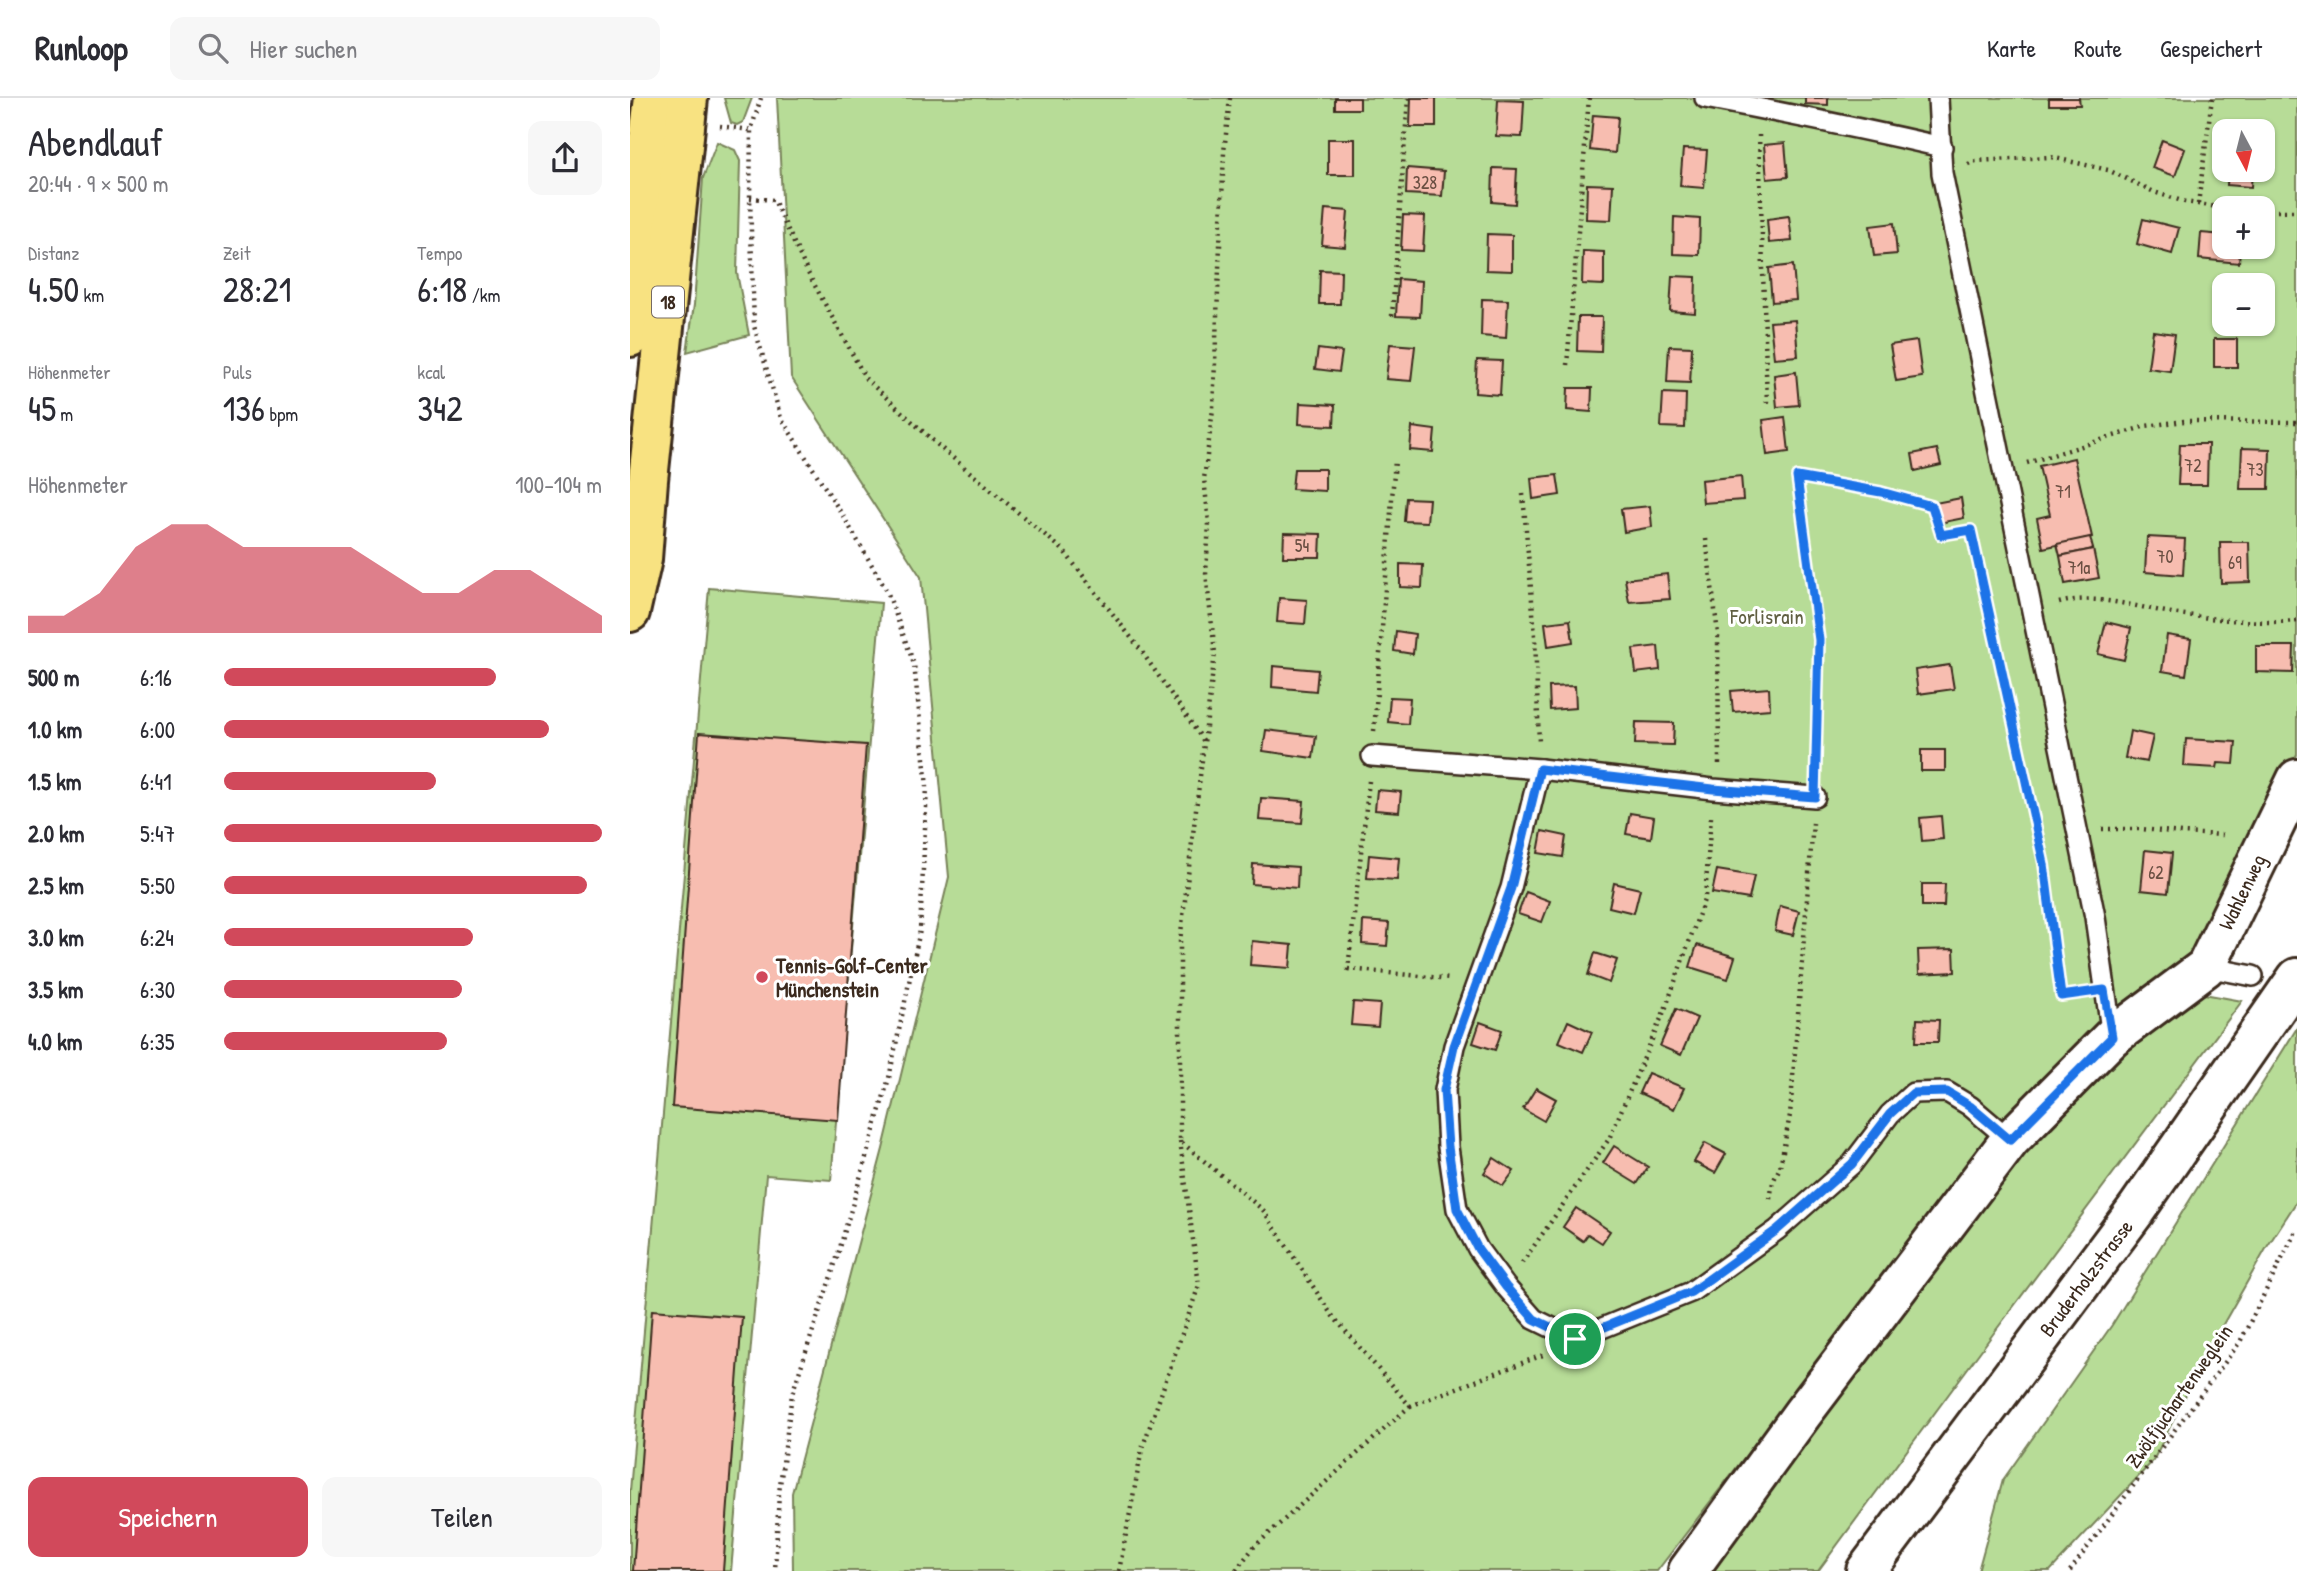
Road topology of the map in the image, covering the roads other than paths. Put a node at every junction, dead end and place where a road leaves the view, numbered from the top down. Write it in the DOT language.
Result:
graph roads {
  1 [pos="1705,98"];
  2 [pos="1938,98"];
  3 [pos="662,113"];
  4 [pos="1942,147"];
  5 [pos="630,337"];
  6 [pos="630,612"];
  7 [pos="1372,756"];
  8 [pos="1540,769"];
  9 [pos="2297,779"];
  10 [pos="1815,797"];
  11 [pos="2206,967"];
  12 [pos="2253,976"];
  13 [pos="2297,978"];
  14 [pos="2112,1037"];
  15 [pos="2010,1140"];
  16 [pos="1688,1571"];
  17 [pos="1866,1571"];
  1 -- 4 [label="lane"];
  2 -- 4 [label="lane"];
  3 -- 5 [label="main road, 18"];
  3 -- 6 [label="main road, 18"];
  4 -- 14 [label="lane"];
  7 -- 8 [label="lane"];
  8 -- 10 [label="lane"];
  8 -- 15 [label="lane"];
  9 -- 11 [label="street, Wahlenweg"];
  11 -- 12 [label="lane"];
  11 -- 14 [label="street"];
  13 -- 17 [label="street, Bruderholzstrasse"];
  14 -- 15 [label="street"];
  15 -- 16 [label="street"];
}
